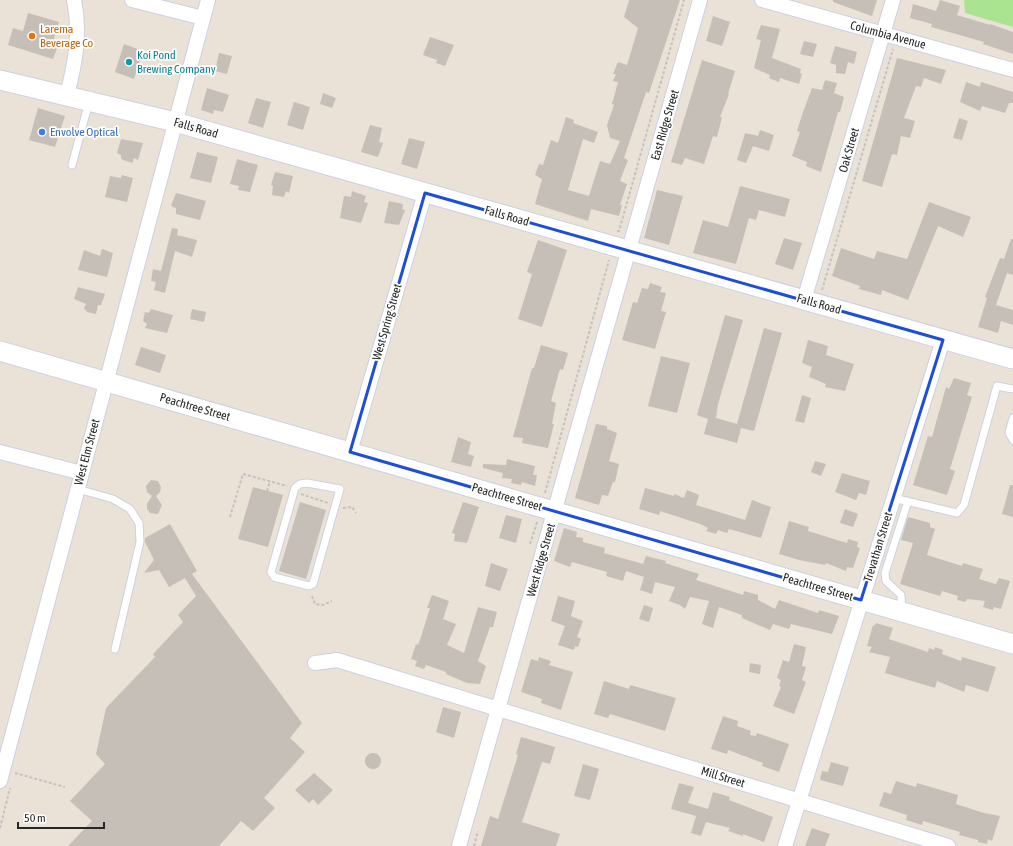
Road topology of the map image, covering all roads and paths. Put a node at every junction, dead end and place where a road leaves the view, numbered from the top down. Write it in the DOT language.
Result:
graph roads {
  1 [pos="74,0"];
  2 [pos="132,0"];
  3 [pos="208,0"];
  4 [pos="684,0"];
  5 [pos="700,0"];
  6 [pos="762,0"];
  7 [pos="893,0"];
  8 [pos="203,18"];
  9 [pos="881,39"];
  10 [pos="1013,70"];
  11 [pos="0,80"];
  12 [pos="67,96"];
  13 [pos="89,101"];
  14 [pos="175,122"];
  15 [pos="72,166"];
  16 [pos="425,193"];
  17 [pos="612,229"];
  18 [pos="629,250"];
  19 [pos="610,256"];
  20 [pos="813,296"];
  21 [pos="943,340"];
  22 [pos="0,351"];
  23 [pos="1013,359"];
  24 [pos="106,381"];
  25 [pos="1013,389"];
  26 [pos="1013,418"];
  27 [pos="1013,440"];
  28 [pos="0,452"];
  29 [pos="350,452"];
  30 [pos="82,473"];
  31 [pos="270,481"];
  32 [pos="288,486"];
  33 [pos="78,489"];
  34 [pos="267,491"];
  35 [pos="298,493"];
  36 [pos="894,498"];
  37 [pos="908,501"];
  38 [pos="335,505"];
  39 [pos="548,508"];
  40 [pos="356,513"];
  41 [pos="230,517"];
  42 [pos="882,535"];
  43 [pos="896,539"];
  44 [pos="530,544"];
  45 [pos="312,596"];
  46 [pos="861,600"];
  47 [pos="332,601"];
  48 [pos="902,612"];
  49 [pos="1013,644"];
  50 [pos="115,649"];
  51 [pos="315,663"];
  52 [pos="498,709"];
  53 [pos="14,773"];
  54 [pos="0,781"];
  55 [pos="65,787"];
  56 [pos="799,801"];
  57 [pos="459,846"];
  58 [pos="785,846"];
  59 [pos="948,846"];
  1 -- 12 [label="street"];
  2 -- 8 [label="street"];
  3 -- 8 [label="street, West Elm Street"];
  4 -- 17 [label="path"];
  5 -- 18 [label="street, East Ridge Street"];
  6 -- 9 [label="street, Columbia Avenue"];
  7 -- 9 [label="street, Oak Street"];
  8 -- 14 [label="street, West Elm Street"];
  9 -- 10 [label="street, Columbia Avenue"];
  9 -- 20 [label="street, Oak Street"];
  9 -- 20 [label="path"];
  11 -- 12 [label="main road, Falls Road"];
  12 -- 13 [label="main road, Falls Road"];
  13 -- 14 [label="main road, Falls Road"];
  13 -- 15 [label="lane"];
  14 -- 16 [label="main road, Falls Road"];
  14 -- 24 [label="street, West Elm Street"];
  16 -- 18 [label="main road, Falls Road"];
  16 -- 29 [label="street, West Spring Street"];
  18 -- 20 [label="main road, Falls Road"];
  18 -- 39 [label="street, West Ridge Street"];
  19 -- 39 [label="path"];
  20 -- 21 [label="main road, Falls Road"];
  21 -- 23 [label="main road, Falls Road"];
  21 -- 36 [label="street, Trevathan Street"];
  22 -- 24 [label="main road, Peachtree Street"];
  24 -- 29 [label="main road, Peachtree Street"];
  24 -- 30 [label="street, West Elm Street"];
  25 -- 37 [label="lane"];
  26 -- 27 [label="lane"];
  28 -- 30 [label="street"];
  29 -- 39 [label="main road, Peachtree Street"];
  30 -- 33 [label="street, West Elm Street"];
  31 -- 32 [label="path"];
  31 -- 34 [label="path"];
  31 -- 41 [label="path"];
  33 -- 50 [label="lane"];
  33 -- 54 [label="street, West Elm Street"];
  35 -- 38 [label="path"];
  36 -- 37 [label="lane"];
  36 -- 42 [label="street, Trevathan Street"];
  37 -- 43 [label="lane"];
  38 -- 38 [label="lane"];
  38 -- 40 [label="path"];
  39 -- 44 [label="path"];
  39 -- 46 [label="main road, Peachtree Street"];
  39 -- 52 [label="street, West Ridge Street"];
  42 -- 43 [label="lane"];
  42 -- 46 [label="street, Trevathan Street"];
  43 -- 48 [label="lane"];
  45 -- 47 [label="path"];
  46 -- 48 [label="main road, Peachtree Street"];
  46 -- 56 [label="street, Trevathan Street"];
  48 -- 49 [label="main road, Peachtree Street"];
  51 -- 52 [label="street, Mill Street"];
  52 -- 56 [label="street, Mill Street"];
  52 -- 57 [label="street, West Ridge Street"];
  53 -- 55 [label="path"];
  56 -- 58 [label="street, Trevathan Street"];
  56 -- 59 [label="street, Mill Street"];
}
